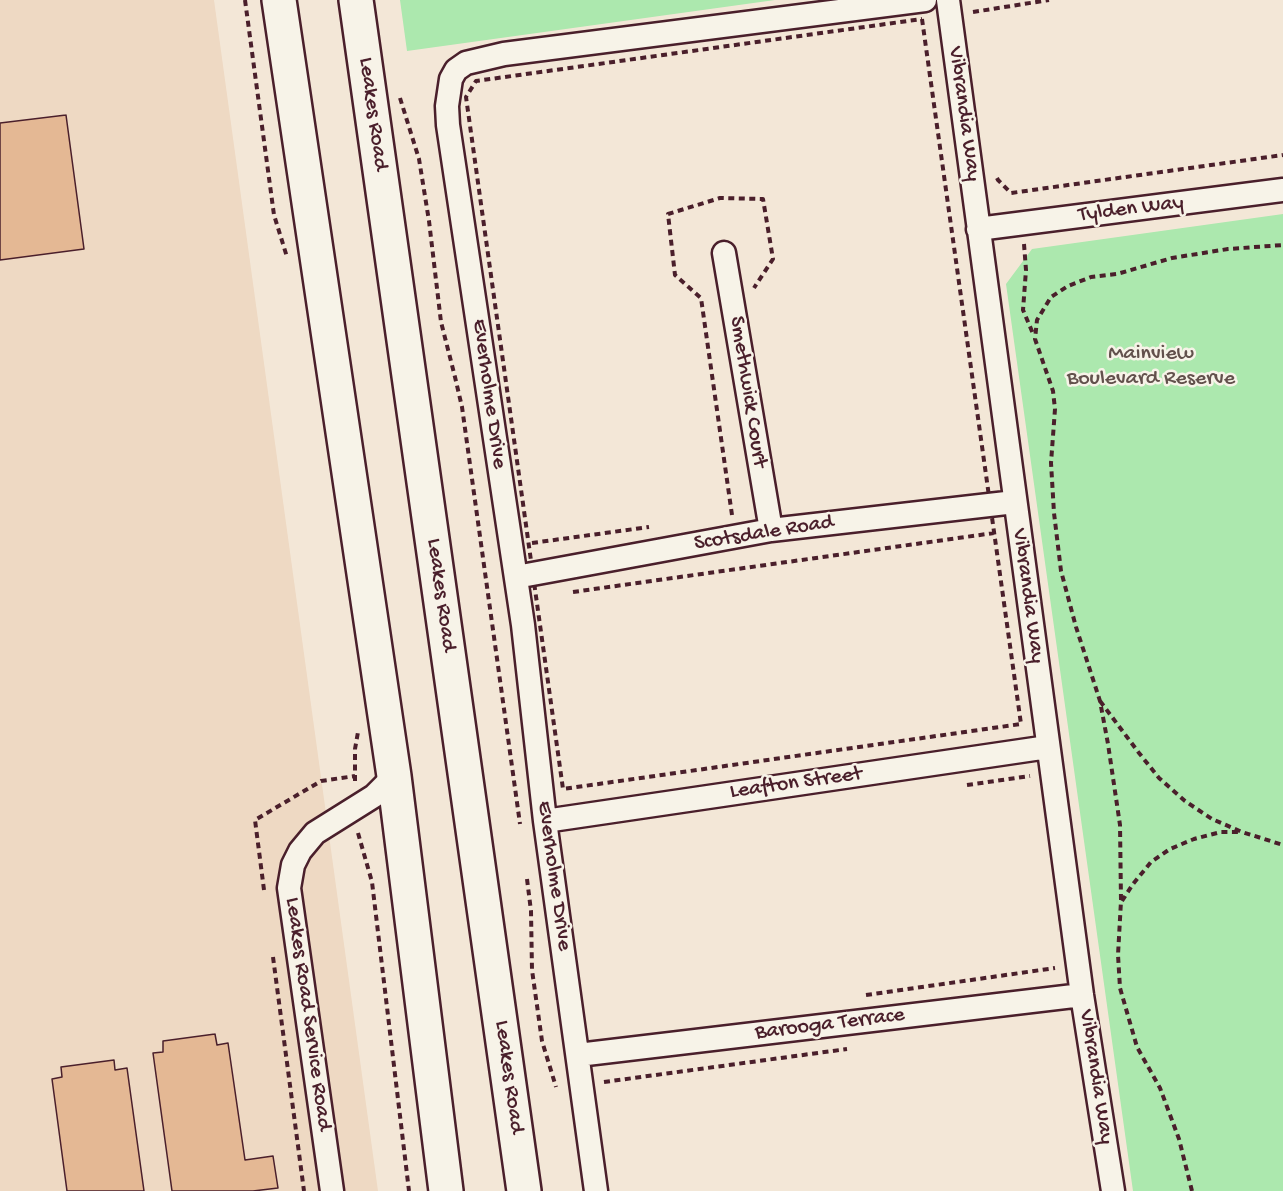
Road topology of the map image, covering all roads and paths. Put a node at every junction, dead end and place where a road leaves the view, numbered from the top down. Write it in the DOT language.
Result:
graph roads {
  1 [pos="279,0"];
  2 [pos="356,0"];
  3 [pos="1049,0"];
  4 [pos="949,7"];
  5 [pos="923,10"];
  6 [pos="975,11"];
  7 [pos="976,22"];
  8 [pos="400,97"];
  9 [pos="1283,155"];
  10 [pos="996,169"];
  11 [pos="1283,190"];
  12 [pos="1022,224"];
  13 [pos="978,229"];
  14 [pos="1283,245"];
  15 [pos="724,253"];
  16 [pos="1035,339"];
  17 [pos="1015,502"];
  18 [pos="771,530"];
  19 [pos="994,533"];
  20 [pos="516,577"];
  21 [pos="572,592"];
  22 [pos="1100,701"];
  23 [pos="1048,747"];
  24 [pos="394,776"];
  25 [pos="354,809"];
  26 [pos="545,820"];
  27 [pos="521,830"];
  28 [pos="1242,832"];
  29 [pos="1283,844"];
  30 [pos="527,877"];
  31 [pos="1121,901"];
  32 [pos="1082,995"];
  33 [pos="851,1048"];
  34 [pos="578,1055"];
  35 [pos="604,1082"];
  36 [pos="558,1092"];
  37 [pos="332,1191"];
  38 [pos="409,1191"];
  39 [pos="446,1191"];
  40 [pos="524,1191"];
  41 [pos="596,1191"];
  42 [pos="1113,1191"];
  43 [pos="1191,1191"];
  1 -- 24 [label="highway"];
  2 -- 40 [label="highway, Leakes Road"];
  3 -- 6 [label="path"];
  4 -- 5 [label="path"];
  4 -- 6 [label="path"];
  4 -- 13 [label="street, Vibrandia Way"];
  5 -- 20 [label="street, Everholme Drive"];
  6 -- 7 [label="path"];
  8 -- 27 [label="path"];
  9 -- 10 [label="path"];
  11 -- 12 [label="street, Tylden Way"];
  12 -- 13 [label="street, Tylden Way"];
  12 -- 16 [label="path"];
  13 -- 17 [label="street, Vibrandia Way"];
  14 -- 16 [label="path"];
  15 -- 18 [label="street, Smethwick Court"];
  16 -- 22 [label="path"];
  17 -- 18 [label="street, Scotsdale Road"];
  17 -- 23 [label="street, Vibrandia Way"];
  18 -- 20 [label="street, Scotsdale Road"];
  19 -- 21 [label="path"];
  20 -- 26 [label="street, Everholme Drive"];
  22 -- 28 [label="path"];
  22 -- 31 [label="path"];
  23 -- 26 [label="street, Leafton Street"];
  23 -- 32 [label="street, Vibrandia Way"];
  24 -- 25 [label="street, Leakes Road Service Road"];
  24 -- 39 [label="highway"];
  25 -- 37 [label="street, Leakes Road Service Road"];
  25 -- 38 [label="path"];
  26 -- 34 [label="street, Everholme Drive"];
  28 -- 29 [label="path"];
  28 -- 31 [label="path"];
  30 -- 36 [label="path"];
  31 -- 43 [label="path"];
  32 -- 34 [label="street, Barooga Terrace"];
  32 -- 42 [label="street, Vibrandia Way"];
  33 -- 35 [label="path"];
  34 -- 41 [label="street, Everholme Drive"];
}
